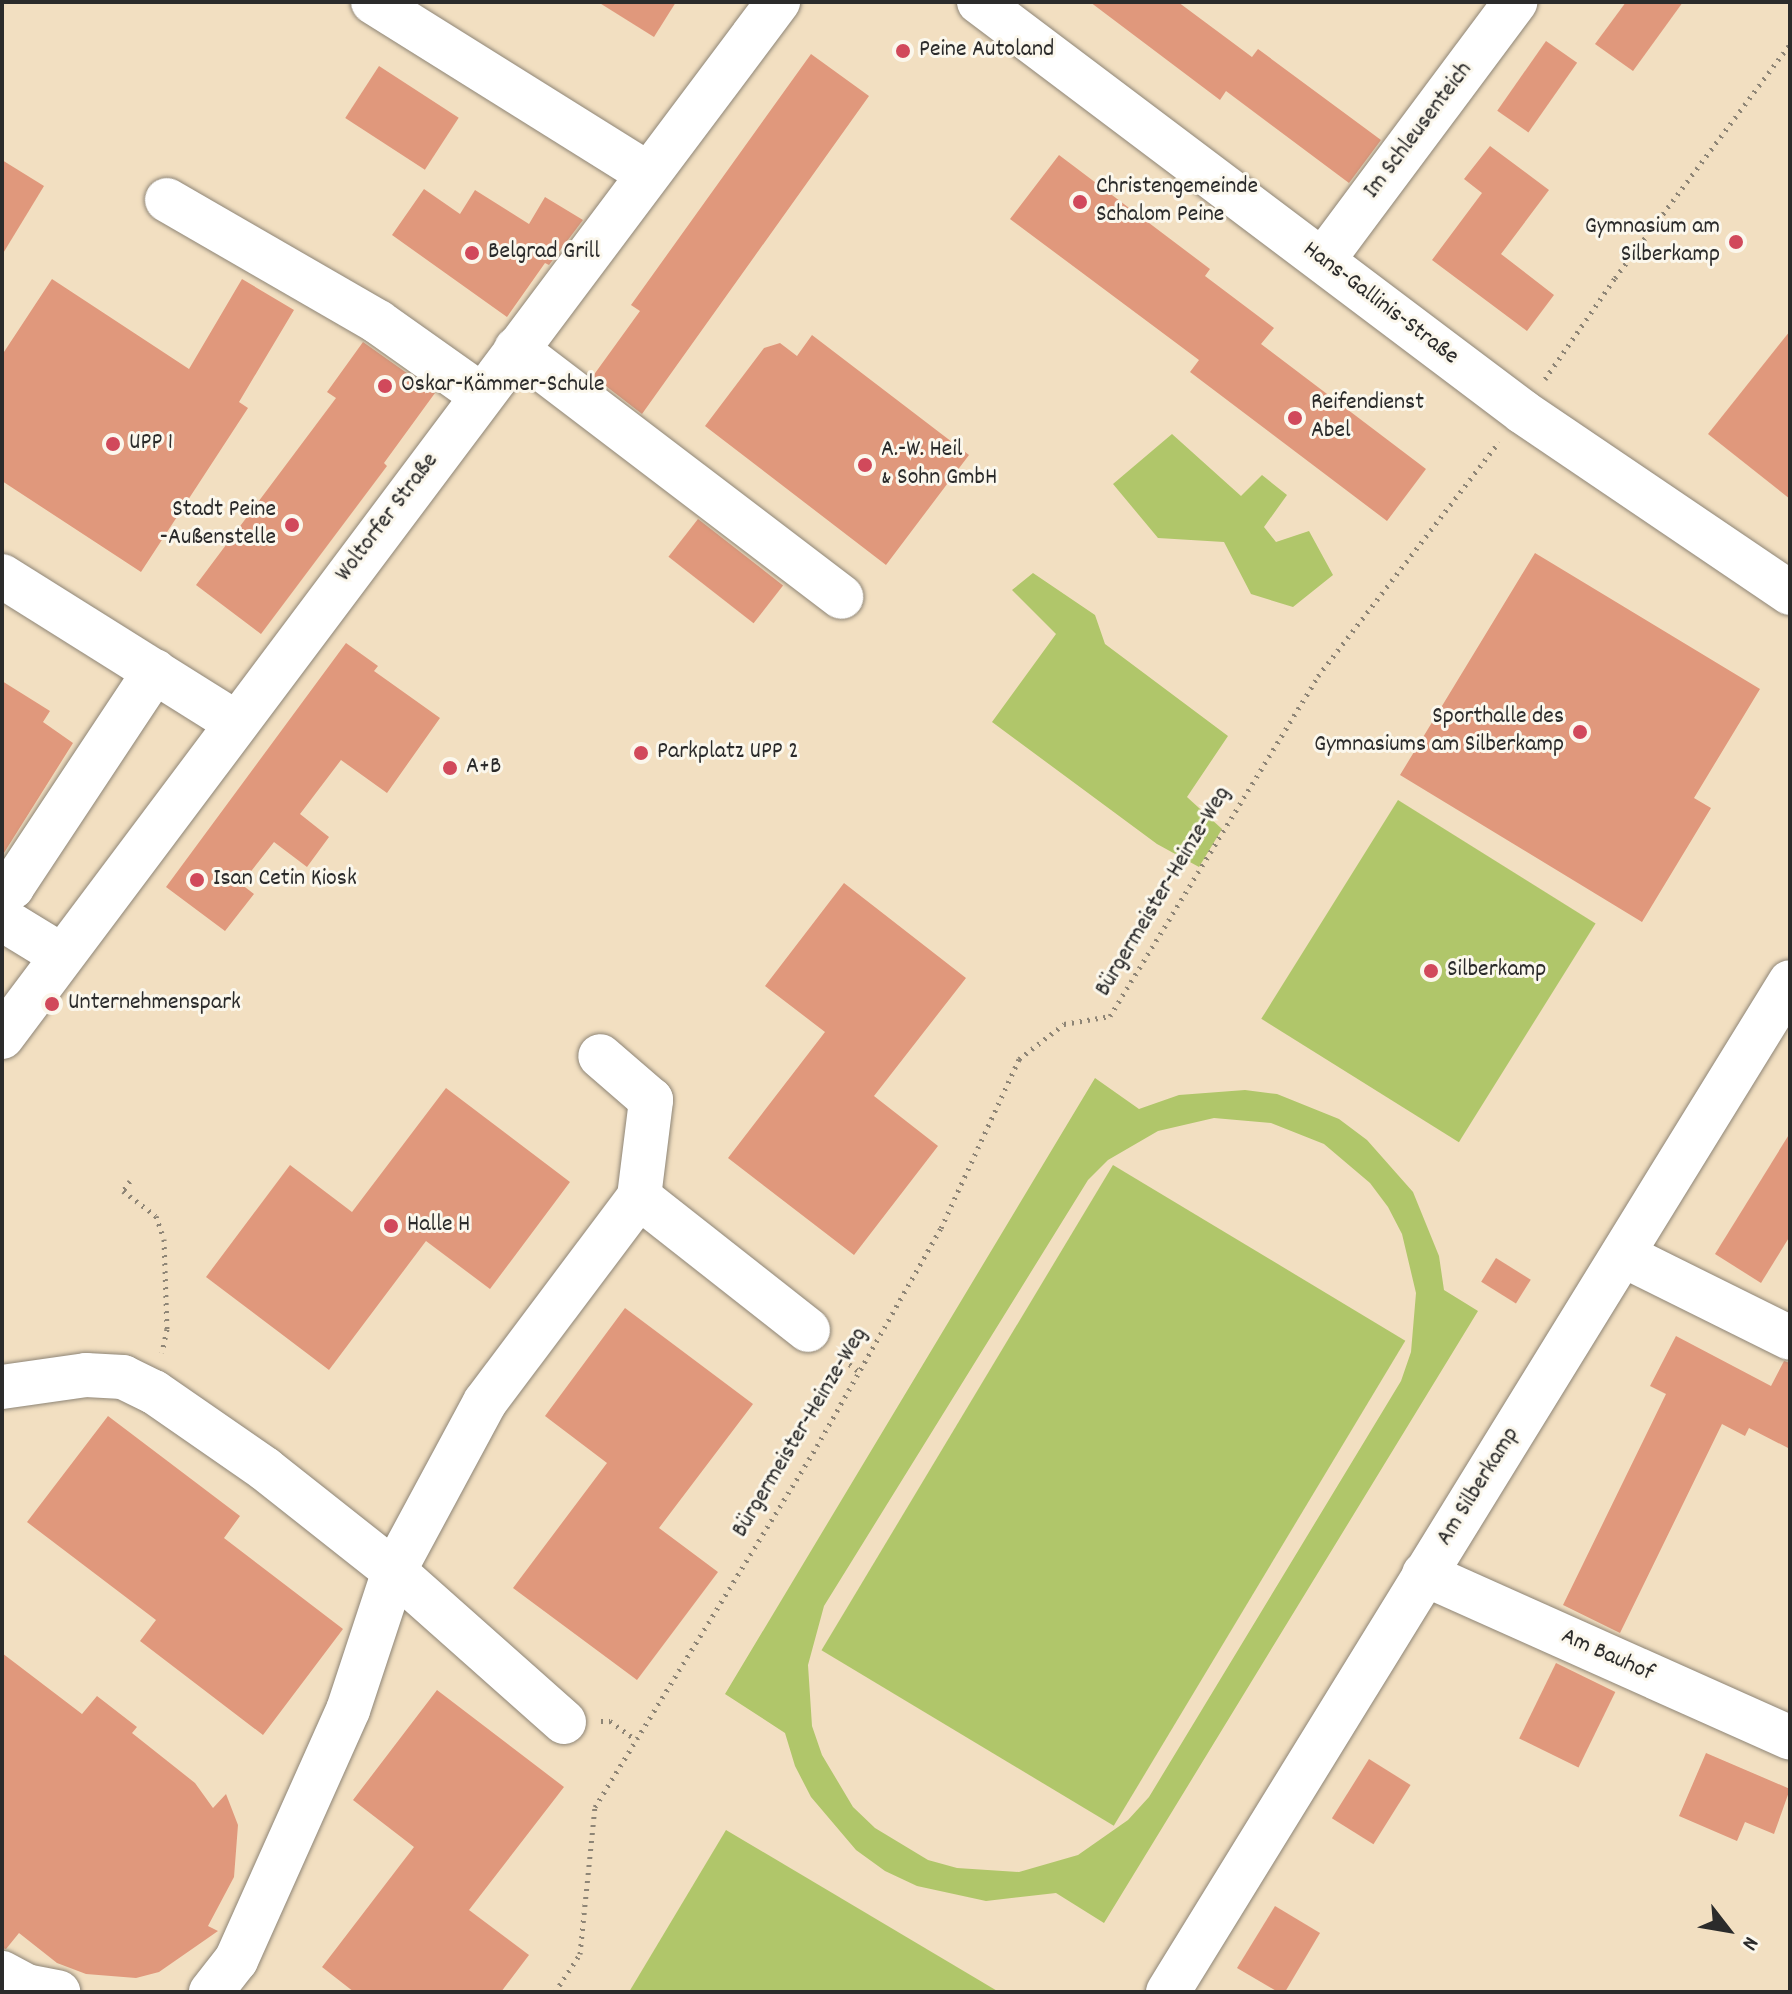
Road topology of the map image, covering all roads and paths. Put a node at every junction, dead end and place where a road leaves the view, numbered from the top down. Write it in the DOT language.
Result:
graph roads {
  1 [pos="373,2"];
  2 [pos="778,2"];
  3 [pos="979,2"];
  4 [pos="1515,2"];
  5 [pos="1026,16"];
  6 [pos="1790,44"];
  7 [pos="648,174"];
  8 [pos="167,200"];
  9 [pos="1323,260"];
  10 [pos="516,349"];
  11 [pos="481,395"];
  12 [pos="1523,412"];
  13 [pos="2,576"];
  14 [pos="1790,593"];
  15 [pos="841,597"];
  16 [pos="155,671"];
  17 [pos="236,723"];
  18 [pos="2,881"];
  19 [pos="2,919"];
  20 [pos="61,955"];
  21 [pos="1786,998"];
  22 [pos="2,1037"];
  23 [pos="600,1056"];
  24 [pos="130,1181"];
  25 [pos="639,1197"];
  26 [pos="1623,1255"];
  27 [pos="808,1330"];
  28 [pos="1790,1338"];
  29 [pos="2,1387"];
  30 [pos="154,1392"];
  31 [pos="394,1571"];
  32 [pos="1424,1574"];
  33 [pos="564,1722"];
  34 [pos="1790,1738"];
  35 [pos="2,1973"];
  36 [pos="1176,1989"];
  37 [pos="58,1992"];
  38 [pos="211,1992"];
  39 [pos="555,1992"];
  1 -- 7 [label="street"];
  2 -- 7 [label="street, Woltorfer Straße"];
  3 -- 5 [label="street, Hans-Gallinis-Straße"];
  4 -- 9 [label="street, Im Schleusenteich"];
  5 -- 9 [label="street, Hans-Gallinis-Straße"];
  6 -- 12 [label="path, Bürgermeister-Heinze-Weg"];
  7 -- 10 [label="street, Woltorfer Straße"];
  8 -- 11 [label="street"];
  9 -- 12 [label="street, Hans-Gallinis-Straße"];
  10 -- 11 [label="street, Woltorfer Straße"];
  10 -- 15 [label="street"];
  11 -- 17 [label="street, Woltorfer Straße"];
  12 -- 14 [label="street, Hans-Gallinis-Straße"];
  12 -- 39 [label="path, Bürgermeister-Heinze-Weg"];
  13 -- 16 [label="street"];
  16 -- 17 [label="street"];
  16 -- 18 [label="street"];
  17 -- 20 [label="street, Woltorfer Straße"];
  19 -- 20 [label="street"];
  20 -- 22 [label="street, Woltorfer Straße"];
  21 -- 26 [label="street, Am Silberkamp"];
  23 -- 25 [label="street"];
  24 -- 30 [label="path"];
  25 -- 27 [label="street"];
  25 -- 31 [label="street"];
  26 -- 28 [label="street"];
  26 -- 32 [label="street, Am Silberkamp"];
  29 -- 30 [label="street"];
  30 -- 31 [label="street"];
  31 -- 33 [label="street"];
  31 -- 38 [label="street"];
  32 -- 34 [label="street, Am Bauhof"];
  32 -- 36 [label="street, Am Silberkamp"];
  35 -- 37 [label="street"];
}
